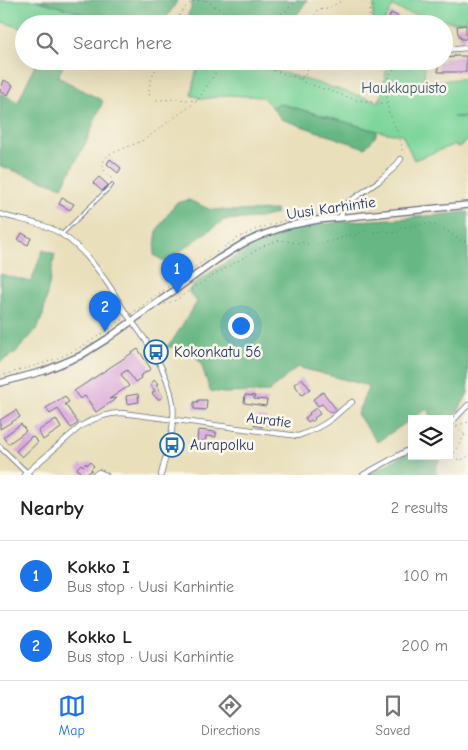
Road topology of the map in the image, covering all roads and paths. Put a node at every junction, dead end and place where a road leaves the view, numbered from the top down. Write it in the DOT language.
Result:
graph roads {
  1 [pos="206,0"];
  2 [pos="298,0"];
  3 [pos="343,0"];
  4 [pos="360,0"];
  5 [pos="370,1"];
  6 [pos="179,15"];
  7 [pos="227,15"];
  8 [pos="279,15"];
  9 [pos="314,15"];
  10 [pos="369,15"];
  11 [pos="468,48"];
  12 [pos="453,49"];
  13 [pos="157,70"];
  14 [pos="218,70"];
  15 [pos="272,70"];
  16 [pos="307,70"];
  17 [pos="393,70"];
  18 [pos="300,79"];
  19 [pos="197,101"];
  20 [pos="388,105"];
  21 [pos="401,159"];
  22 [pos="112,185"];
  23 [pos="468,205"];
  24 [pos="342,210"];
  25 [pos="0,214"];
  26 [pos="341,218"];
  27 [pos="62,234"];
  28 [pos="468,240"];
  29 [pos="159,306"];
  30 [pos="130,319"];
  31 [pos="0,376"];
  32 [pos="0,383"];
  33 [pos="352,402"];
  34 [pos="468,405"];
  35 [pos="172,420"];
  36 [pos="453,422"];
  37 [pos="468,422"];
  38 [pos="453,427"];
  39 [pos="456,427"];
  40 [pos="465,435"];
  41 [pos="468,436"];
  42 [pos="0,447"];
  43 [pos="408,450"];
  44 [pos="468,456"];
  45 [pos="26,474"];
  46 [pos="94,475"];
  47 [pos="106,475"];
  48 [pos="161,475"];
  49 [pos="363,475"];
  1 -- 6 [label="path"];
  1 -- 7 [label="path"];
  2 -- 8 [label="path"];
  3 -- 9 [label="path"];
  4 -- 5 [label="path"];
  5 -- 10 [label="path"];
  11 -- 12 [label="street"];
  13 -- 19 [label="path"];
  14 -- 19 [label="path"];
  15 -- 18 [label="path"];
  16 -- 18 [label="path"];
  17 -- 20 [label="path"];
  18 -- 20 [label="path"];
  19 -- 22 [label="path"];
  20 -- 21 [label="path"];
  21 -- 24 [label="street"];
  22 -- 27 [label="lane"];
  23 -- 26 [label="street, Uusi Karhintie"];
  24 -- 26 [label="street"];
  24 -- 30 [label="path"];
  25 -- 27 [label="street"];
  26 -- 30 [label="street, Uusi Karhintie"];
  27 -- 30 [label="street"];
  28 -- 29 [label="path"];
  30 -- 31 [label="path"];
  30 -- 32 [label="street, Uusi Karhintie"];
  30 -- 35 [label="street"];
  33 -- 35 [label="street, Auratie"];
  34 -- 36 [label="street"];
  35 -- 45 [label="street"];
  35 -- 48 [label="street"];
  37 -- 39 [label="path"];
  38 -- 39 [label="path"];
  39 -- 40 [label="path"];
  40 -- 41 [label="path"];
  40 -- 44 [label="path"];
  42 -- 45 [label="street"];
  43 -- 49 [label="street"];
  46 -- 47 [label="street"];
}
